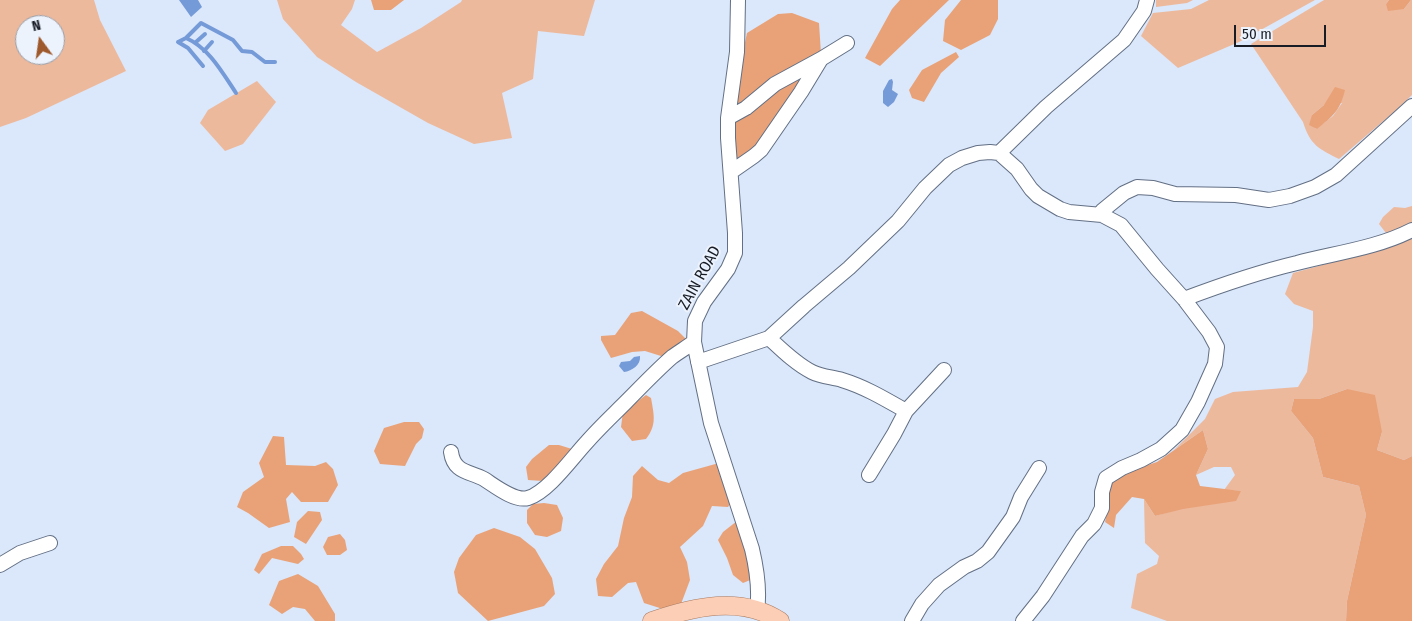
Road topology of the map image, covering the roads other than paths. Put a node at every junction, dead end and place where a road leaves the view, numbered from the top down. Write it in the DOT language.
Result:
graph roads {
  1 [pos="738,0"];
  2 [pos="1147,0"];
  3 [pos="847,43"];
  4 [pos="821,59"];
  5 [pos="1412,106"];
  6 [pos="728,118"];
  7 [pos="999,153"];
  8 [pos="731,172"];
  9 [pos="1102,215"];
  10 [pos="1412,230"];
  11 [pos="1184,299"];
  12 [pos="769,338"];
  13 [pos="694,342"];
  14 [pos="698,362"];
  15 [pos="944,370"];
  16 [pos="906,411"];
  17 [pos="451,452"];
  18 [pos="1039,468"];
  19 [pos="869,475"];
  20 [pos="50,543"];
  21 [pos="0,565"];
  22 [pos="757,610"];
  23 [pos="652,621"];
  24 [pos="780,621"];
  25 [pos="912,621"];
  26 [pos="1023,621"];
  1 -- 6 [label="street, ZAIN ROAD"];
  2 -- 7 [label="street"];
  3 -- 4 [label="street"];
  4 -- 6 [label="street"];
  4 -- 8 [label="street"];
  5 -- 9 [label="street"];
  6 -- 8 [label="street, ZAIN ROAD"];
  7 -- 9 [label="street"];
  7 -- 12 [label="street"];
  8 -- 13 [label="street, ZAIN ROAD"];
  9 -- 11 [label="street"];
  10 -- 11 [label="street"];
  11 -- 26 [label="street"];
  12 -- 14 [label="street"];
  12 -- 16 [label="street"];
  13 -- 14 [label="street, ZAIN ROAD"];
  13 -- 17 [label="street"];
  14 -- 22 [label="street, ZAIN ROAD"];
  15 -- 16 [label="street"];
  16 -- 19 [label="street"];
  18 -- 25 [label="street"];
  20 -- 21 [label="street"];
  22 -- 23 [label="main road"];
  22 -- 24 [label="main road"];
}
